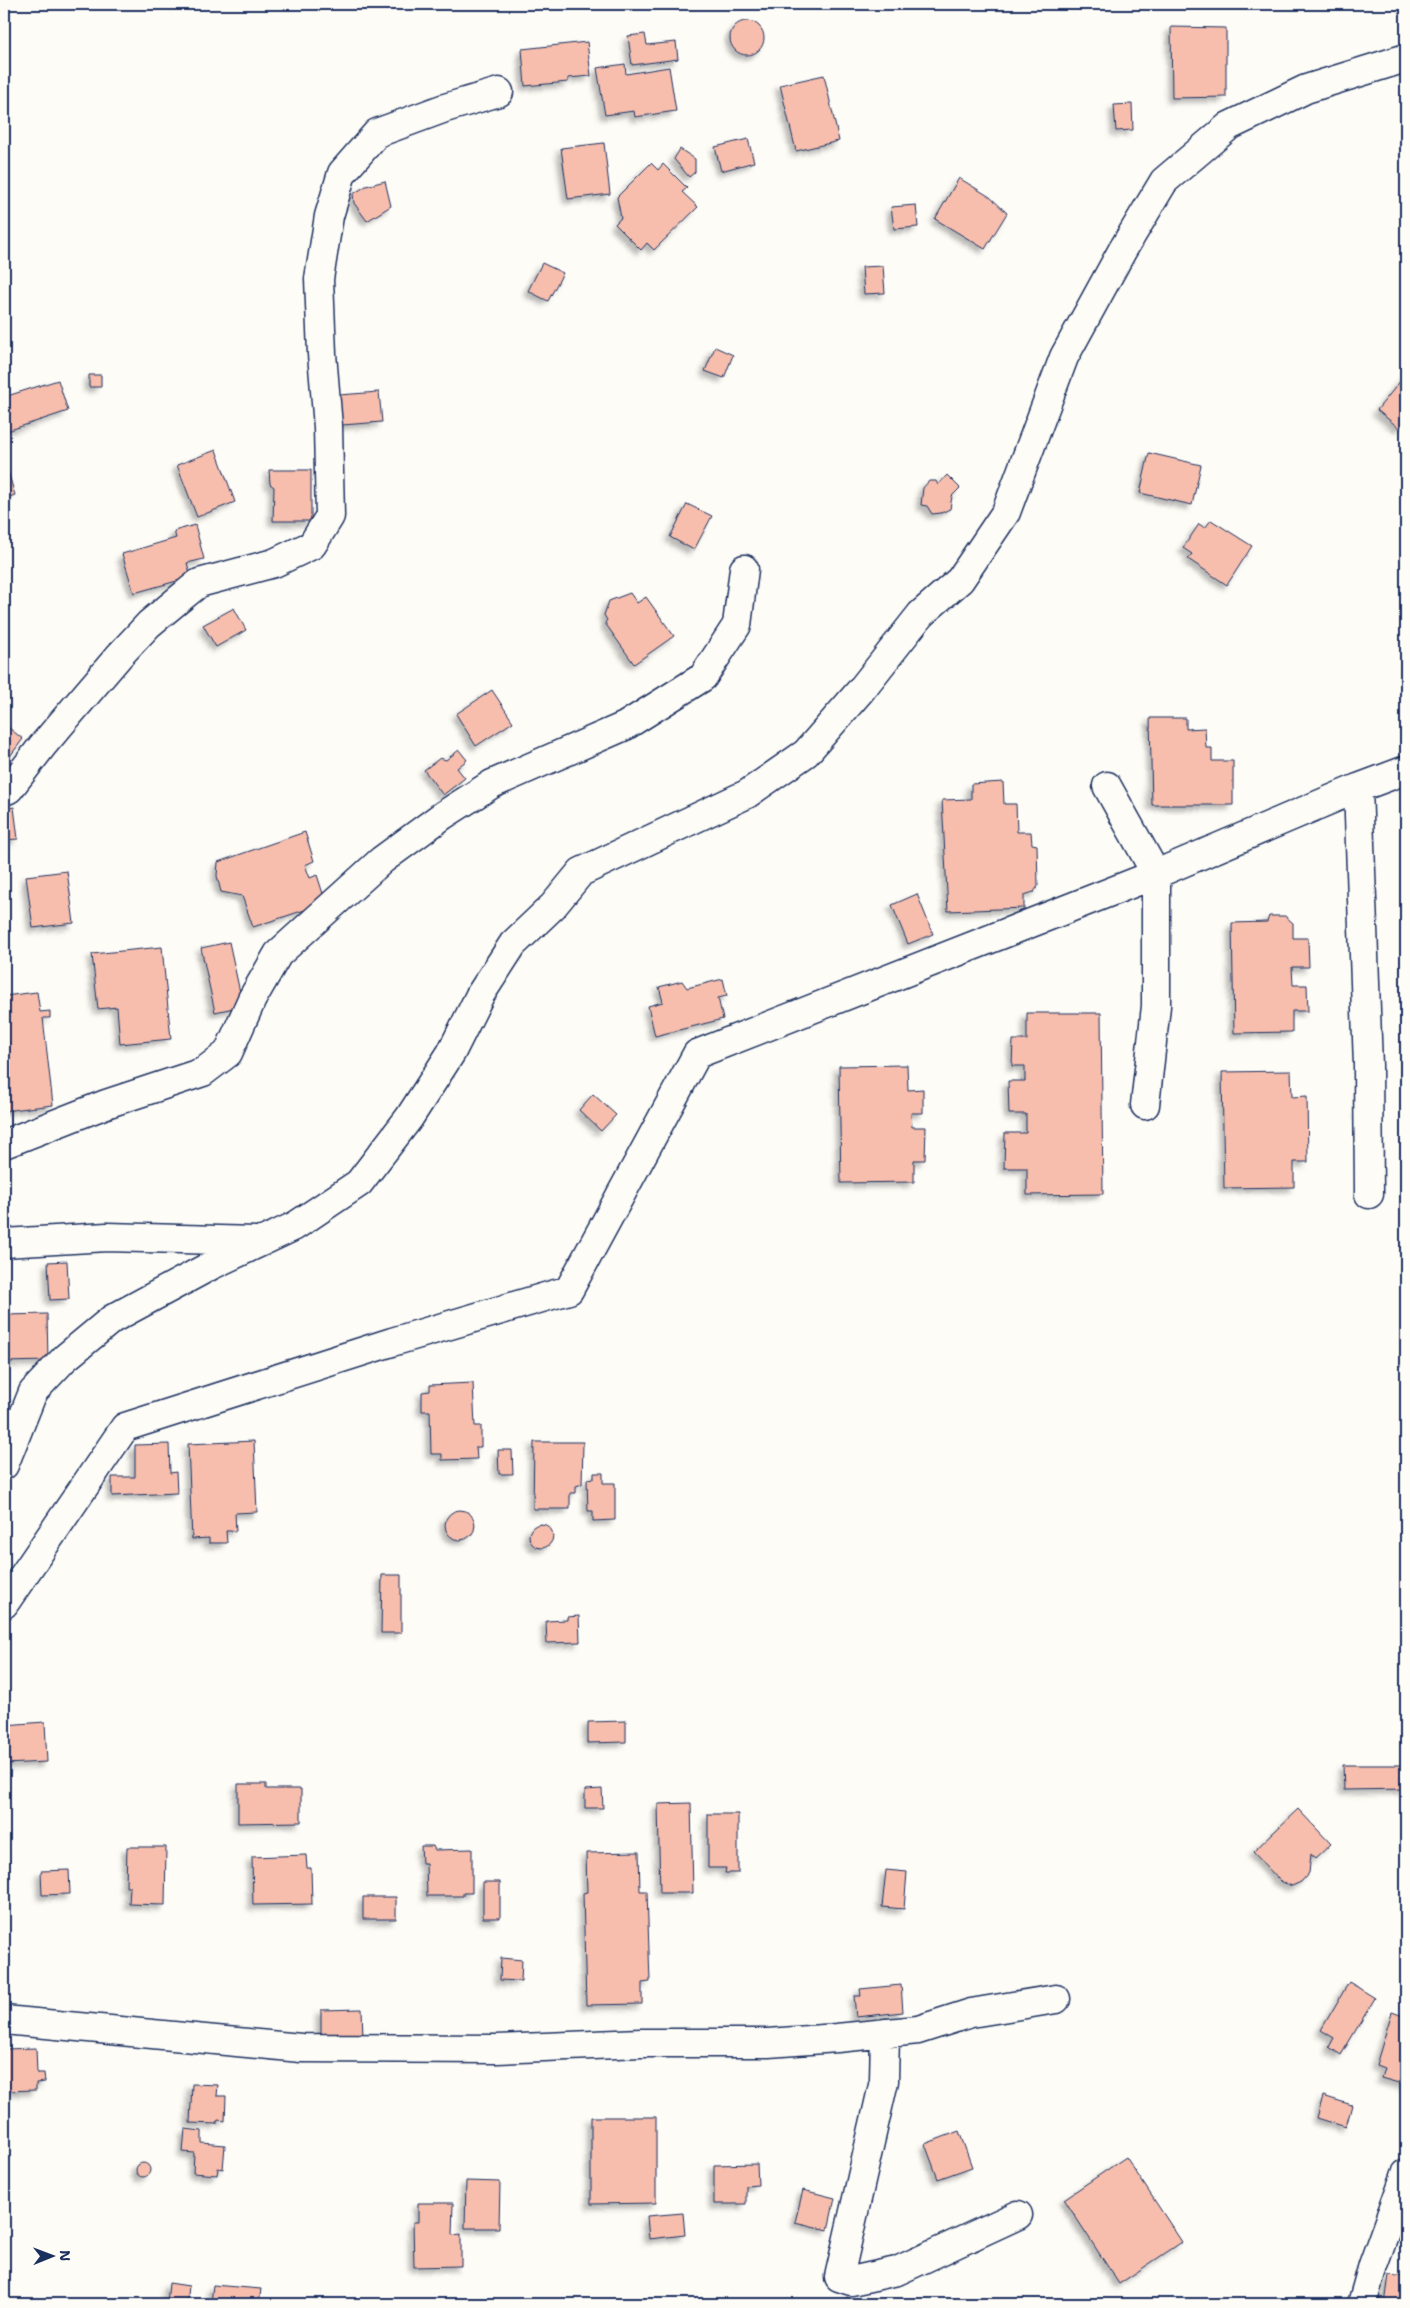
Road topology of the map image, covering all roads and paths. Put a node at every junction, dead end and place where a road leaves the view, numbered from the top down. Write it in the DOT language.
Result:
graph roads {
  1 [pos="1404,62"];
  2 [pos="499,92"];
  3 [pos="744,569"];
  4 [pos="1406,770"];
  5 [pos="1107,786"];
  6 [pos="1358,788"];
  7 [pos="4,791"];
  8 [pos="1156,874"];
  9 [pos="1145,1105"];
  10 [pos="4,1144"];
  11 [pos="1369,1194"];
  12 [pos="263,1241"];
  13 [pos="4,1243"];
  14 [pos="4,1465"];
  15 [pos="4,1604"];
  16 [pos="1056,1999"];
  17 [pos="4,2020"];
  18 [pos="885,2034"];
  19 [pos="1406,2174"];
  20 [pos="1018,2216"];
  21 [pos="1362,2304"];
  1 -- 12 [label="street"];
  2 -- 7 [label="street"];
  3 -- 10 [label="street"];
  4 -- 6 [label="street"];
  5 -- 8 [label="street"];
  6 -- 8 [label="street"];
  6 -- 11 [label="street"];
  8 -- 9 [label="street"];
  8 -- 15 [label="street"];
  12 -- 13 [label="street"];
  12 -- 14 [label="street"];
  16 -- 18 [label="street"];
  17 -- 18 [label="street"];
  18 -- 20 [label="street"];
  19 -- 21 [label="street"];
}
